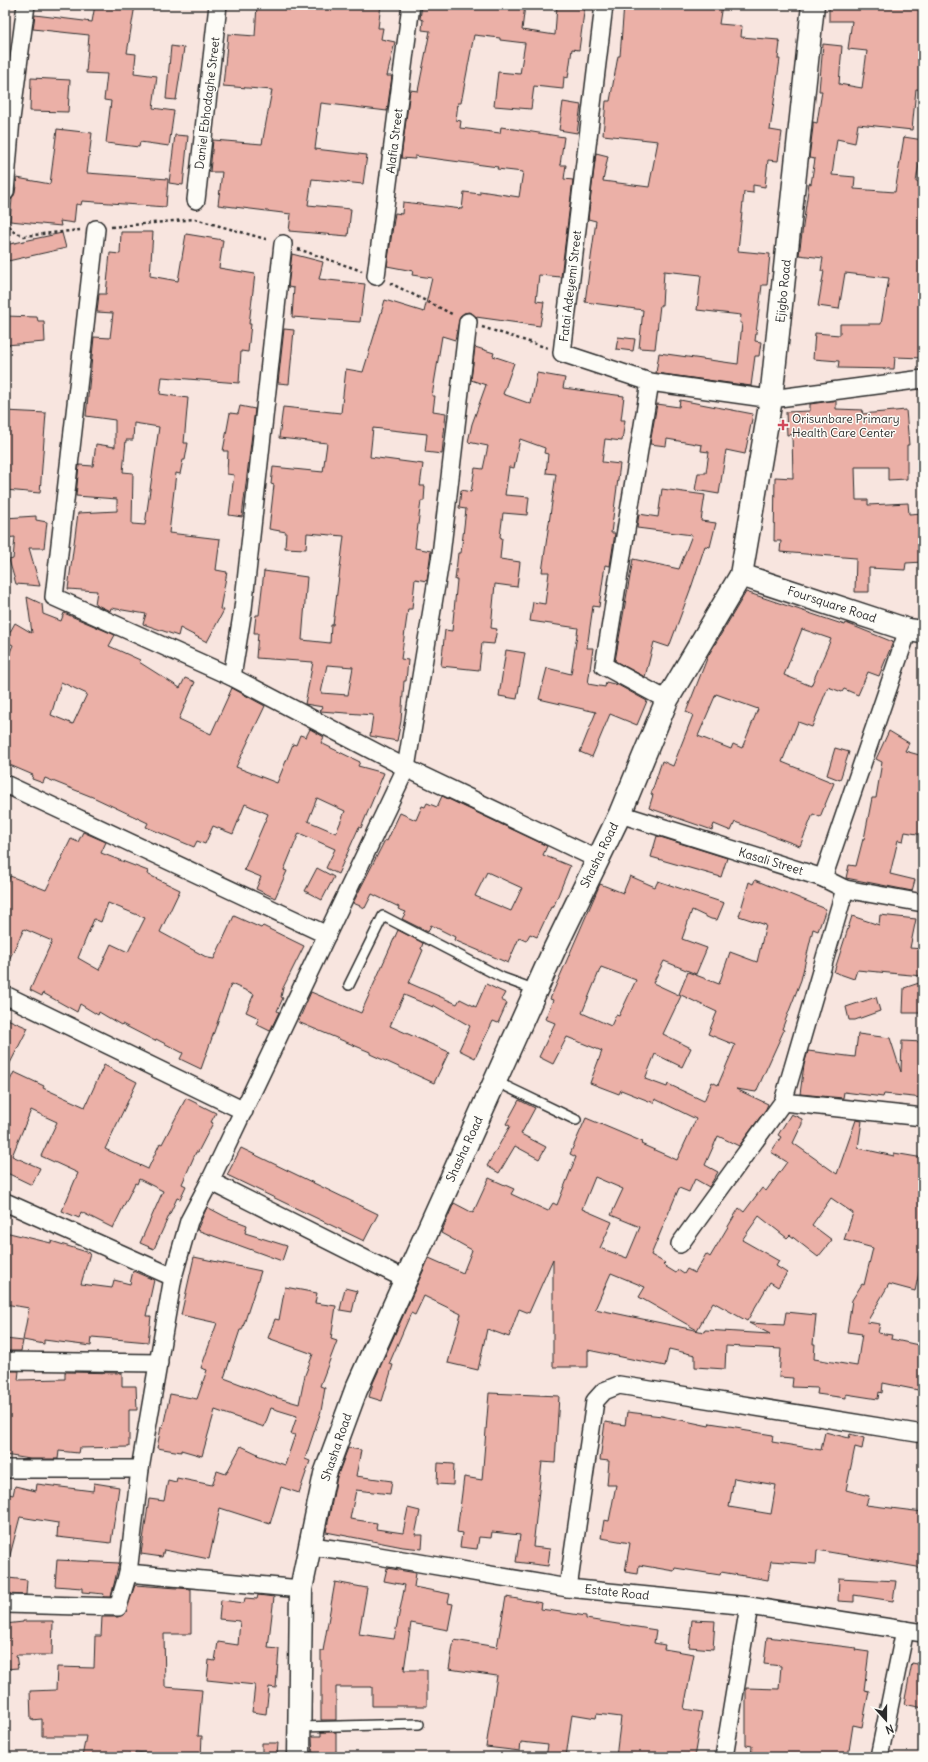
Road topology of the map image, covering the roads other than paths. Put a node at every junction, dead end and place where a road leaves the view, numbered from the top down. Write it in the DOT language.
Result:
graph roads {
  1 [pos="26,5"];
  2 [pos="218,5"];
  3 [pos="411,5"];
  4 [pos="604,5"];
  5 [pos="813,5"];
  6 [pos="5,192"];
  7 [pos="196,200"];
  8 [pos="96,229"];
  9 [pos="283,244"];
  10 [pos="376,276"];
  11 [pos="468,322"];
  12 [pos="923,379"];
  13 [pos="650,382"];
  14 [pos="771,399"];
  15 [pos="741,575"];
  16 [pos="916,631"];
  17 [pos="232,677"];
  18 [pos="667,700"];
  19 [pos="406,768"];
  20 [pos="5,784"];
  21 [pos="620,814"];
  22 [pos="597,859"];
  23 [pos="824,878"];
  24 [pos="845,889"];
  25 [pos="923,904"];
  26 [pos="327,935"];
  27 [pos="350,985"];
  28 [pos="536,990"];
  29 [pos="5,995"];
  30 [pos="495,1081"];
  31 [pos="783,1102"];
  32 [pos="244,1111"];
  33 [pos="923,1117"];
  34 [pos="576,1120"];
  35 [pos="210,1182"];
  36 [pos="5,1202"];
  37 [pos="680,1244"];
  38 [pos="173,1277"];
  39 [pos="405,1279"];
  40 [pos="5,1362"];
  41 [pos="159,1363"];
  42 [pos="923,1434"];
  43 [pos="5,1469"];
  44 [pos="140,1469"];
  45 [pos="311,1546"];
  46 [pos="128,1573"];
  47 [pos="568,1588"];
  48 [pos="300,1589"];
  49 [pos="5,1604"];
  50 [pos="749,1606"];
  51 [pos="905,1630"];
  52 [pos="923,1633"];
  53 [pos="419,1724"];
  54 [pos="300,1727"];
  55 [pos="299,1757"];
  56 [pos="724,1757"];
  57 [pos="879,1757"];
  1 -- 6 [label="street"];
  2 -- 7 [label="street, Daniel Ebhodaghe Street"];
  3 -- 10 [label="street, Alafia Street"];
  4 -- 13 [label="street, Fatai Adeyemi Street"];
  5 -- 14 [label="street, Ejigbo Road"];
  8 -- 17 [label="street"];
  9 -- 17 [label="street"];
  11 -- 19 [label="street"];
  12 -- 14 [label="street, Fatai Adeyemi Street"];
  13 -- 14 [label="street, Fatai Adeyemi Street"];
  13 -- 18 [label="street"];
  14 -- 15 [label="street, Ejigbo Road"];
  15 -- 16 [label="street, Foursquare Road"];
  15 -- 18 [label="street, Shasha Road"];
  16 -- 23 [label="street"];
  17 -- 19 [label="street"];
  18 -- 21 [label="street, Shasha Road"];
  19 -- 22 [label="street"];
  19 -- 26 [label="street"];
  20 -- 26 [label="street"];
  21 -- 22 [label="street, Shasha Road"];
  21 -- 23 [label="street, Kasali Street"];
  22 -- 28 [label="street, Shasha Road"];
  23 -- 24 [label="street, Kasali Street"];
  24 -- 25 [label="street, Kasali Street"];
  24 -- 31 [label="street"];
  26 -- 32 [label="street"];
  27 -- 28 [label="lane"];
  28 -- 30 [label="street, Shasha Road"];
  29 -- 32 [label="street"];
  30 -- 34 [label="lane"];
  30 -- 39 [label="street, Shasha Road"];
  31 -- 33 [label="street"];
  31 -- 37 [label="street"];
  32 -- 35 [label="street"];
  35 -- 38 [label="street"];
  35 -- 39 [label="street"];
  36 -- 38 [label="street"];
  38 -- 41 [label="street"];
  39 -- 45 [label="street, Shasha Road"];
  40 -- 41 [label="street"];
  41 -- 44 [label="street"];
  42 -- 47 [label="street"];
  43 -- 44 [label="street"];
  44 -- 46 [label="street"];
  45 -- 47 [label="street, Estate Road"];
  45 -- 48 [label="street, Shasha Road"];
  46 -- 48 [label="street"];
  46 -- 49 [label="street"];
  47 -- 50 [label="street, Estate Road"];
  48 -- 54 [label="street, Shasha Road"];
  50 -- 51 [label="street, Estate Road"];
  50 -- 56 [label="street"];
  51 -- 52 [label="street, Estate Road"];
  51 -- 57 [label="street"];
  53 -- 54 [label="lane"];
  54 -- 55 [label="street, Shasha Road"];
}
